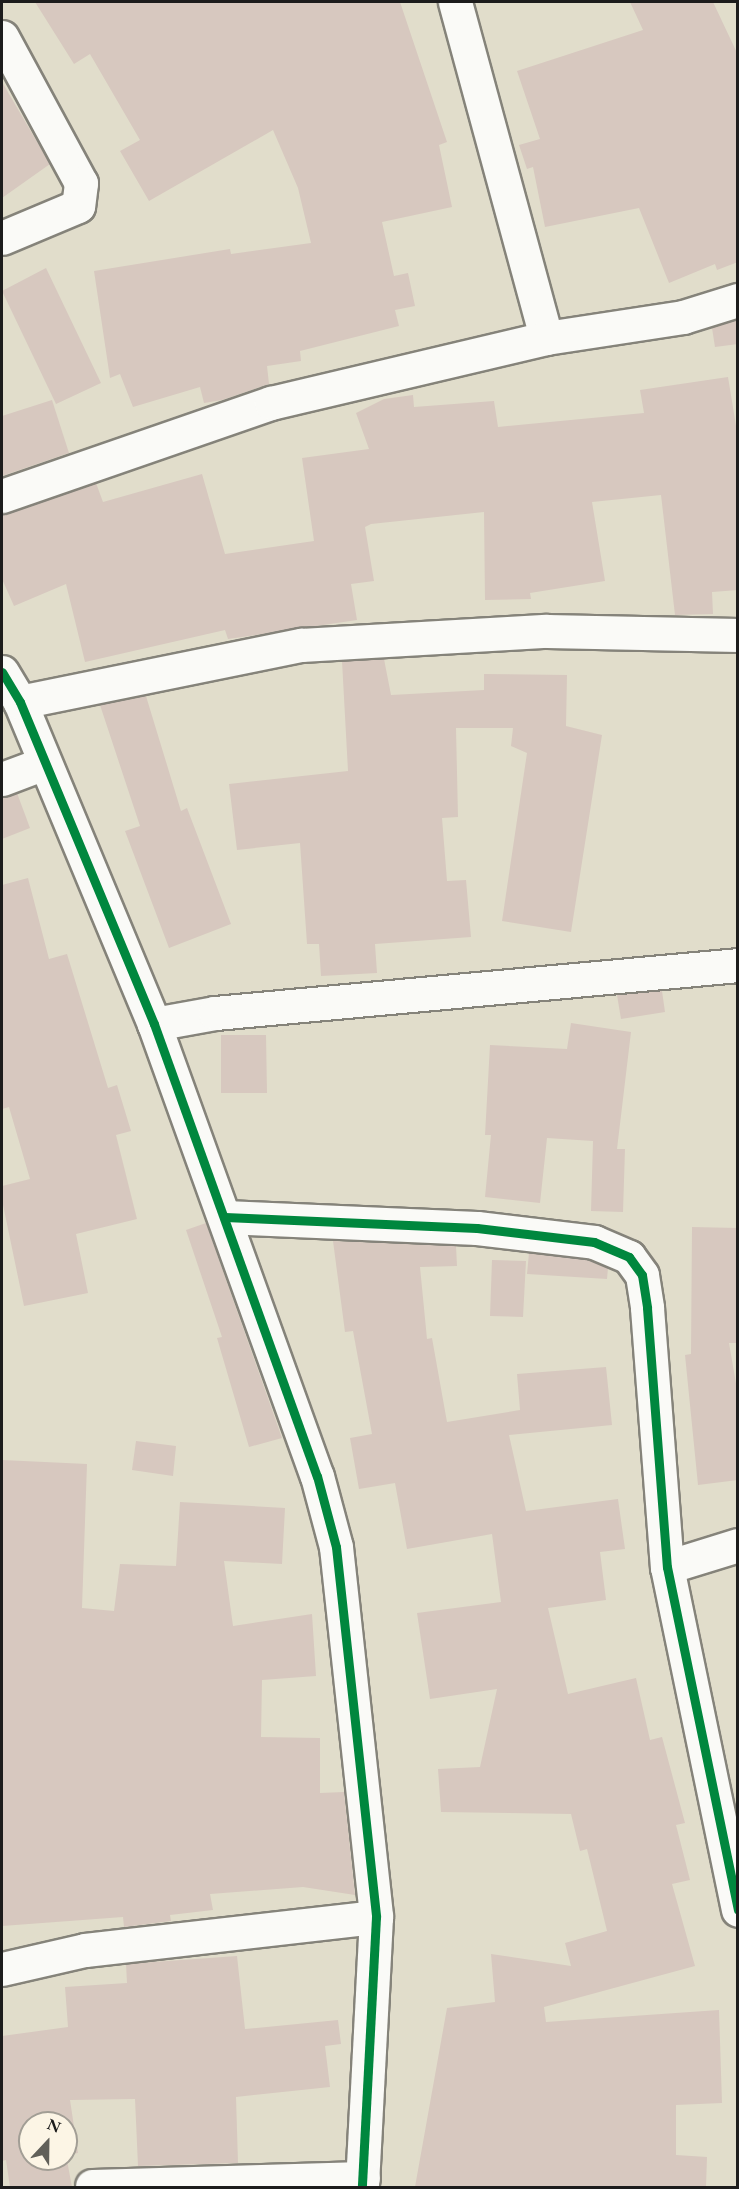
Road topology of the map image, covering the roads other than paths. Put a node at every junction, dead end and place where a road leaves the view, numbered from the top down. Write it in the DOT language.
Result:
graph roads {
  1 [pos="455,2"];
  2 [pos="2,37"];
  3 [pos="2,238"];
  4 [pos="738,300"];
  5 [pos="546,338"];
  6 [pos="2,496"];
  7 [pos="738,634"];
  8 [pos="2,672"];
  9 [pos="20,702"];
  10 [pos="42,764"];
  11 [pos="2,779"];
  12 [pos="738,965"];
  13 [pos="154,1024"];
  14 [pos="225,1217"];
  15 [pos="738,1545"];
  16 [pos="667,1567"];
  17 [pos="736,1891"];
  18 [pos="376,1917"];
  19 [pos="2,1969"];
  20 [pos="363,2183"];
  21 [pos="92,2186"];
  1 -- 5 [label="street"];
  2 -- 3 [label="street"];
  4 -- 5 [label="street"];
  5 -- 6 [label="street"];
  7 -- 9 [label="street"];
  8 -- 9 [label="street"];
  9 -- 10 [label="street"];
  10 -- 11 [label="street"];
  10 -- 13 [label="street"];
  12 -- 13 [label="street"];
  13 -- 14 [label="street"];
  14 -- 16 [label="street"];
  14 -- 18 [label="street"];
  15 -- 16 [label="street"];
  16 -- 17 [label="street"];
  18 -- 19 [label="street"];
  18 -- 20 [label="street"];
  20 -- 21 [label="street"];
}
